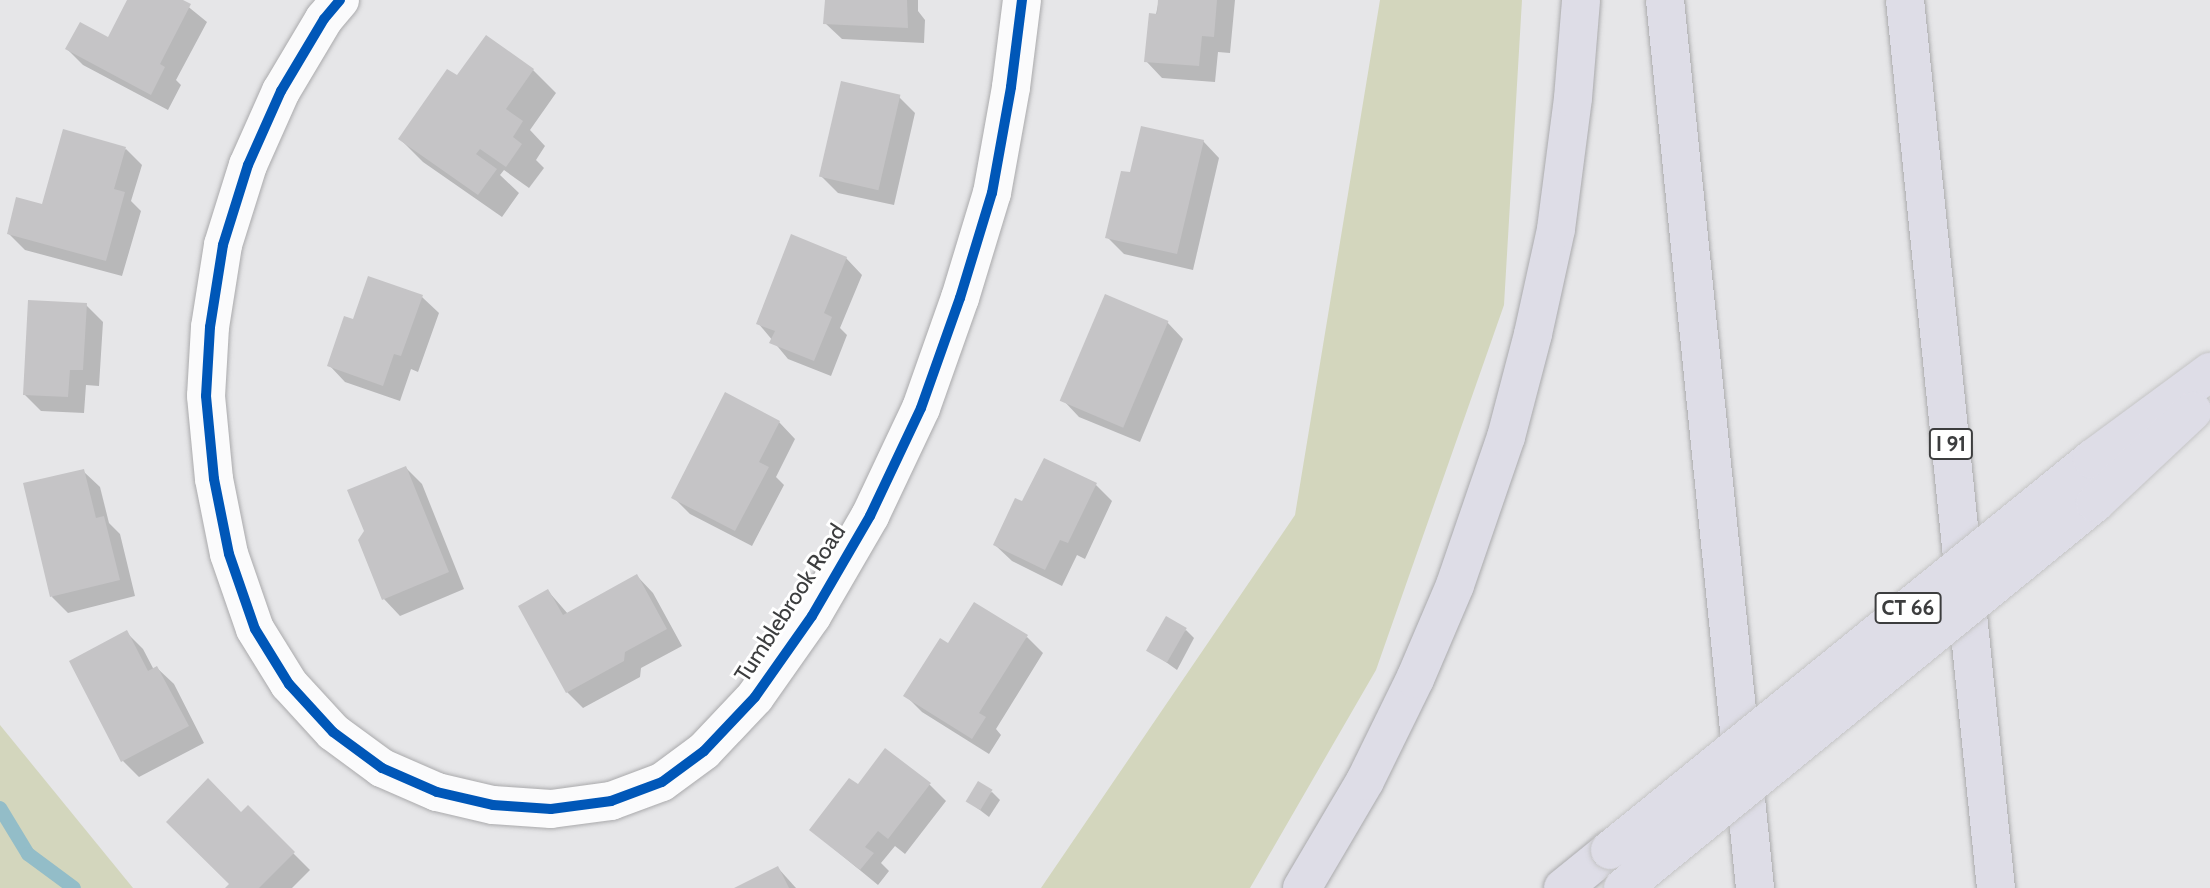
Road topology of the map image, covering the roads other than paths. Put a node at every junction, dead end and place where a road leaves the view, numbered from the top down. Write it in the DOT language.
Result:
graph roads {
  1 [pos="340,0"];
  2 [pos="1022,0"];
  3 [pos="1581,0"];
  4 [pos="1665,0"];
  5 [pos="1905,0"];
  6 [pos="2210,372"];
  7 [pos="2210,395"];
  8 [pos="1302,888"];
  9 [pos="1563,888"];
  10 [pos="1623,888"];
  11 [pos="1755,888"];
  12 [pos="1996,888"];
  1 -- 2 [label="street, Tumblebrook Road"];
  3 -- 8 [label="highway"];
  4 -- 11 [label="highway"];
  5 -- 12 [label="highway, I 91"];
  6 -- 9 [label="highway, CT 66, bridge"];
  7 -- 10 [label="highway, bridge"];
}
